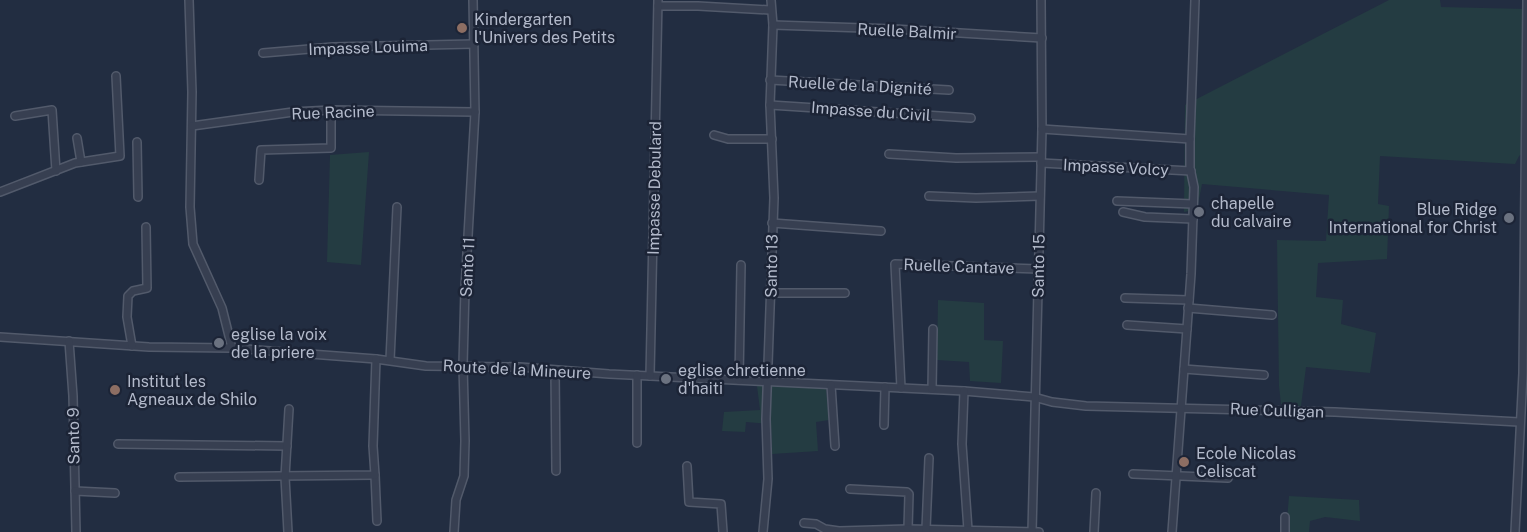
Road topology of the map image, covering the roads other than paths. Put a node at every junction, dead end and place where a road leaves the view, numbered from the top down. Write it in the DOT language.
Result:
graph roads {
  1 [pos="189,0"];
  2 [pos="473,0"];
  3 [pos="771,0"];
  4 [pos="1041,0"];
  5 [pos="1195,0"];
  6 [pos="1527,0"];
  7 [pos="658,3"];
  8 [pos="770,10"];
  9 [pos="773,25"];
  10 [pos="1042,38"];
  11 [pos="474,44"];
  12 [pos="263,52"];
  13 [pos="116,76"];
  14 [pos="770,80"];
  15 [pos="949,90"];
  16 [pos="770,105"];
  17 [pos="331,110"];
  18 [pos="475,112"];
  19 [pos="15,116"];
  20 [pos="971,118"];
  21 [pos="192,126"];
  22 [pos="1042,129"];
  23 [pos="714,135"];
  24 [pos="77,138"];
  25 [pos="772,139"];
  26 [pos="1190,139"];
  27 [pos="137,142"];
  28 [pos="889,154"];
  29 [pos="1041,160"];
  30 [pos="81,162"];
  31 [pos="56,171"];
  32 [pos="1191,171"];
  33 [pos="259,180"];
  34 [pos="1526,180"];
  35 [pos="0,192"];
  36 [pos="929,196"];
  37 [pos="1040,196"];
  38 [pos="138,197"];
  39 [pos="1116,201"];
  40 [pos="1193,204"];
  41 [pos="397,207"];
  42 [pos="1123,212"];
  43 [pos="1193,219"];
  44 [pos="772,223"];
  45 [pos="146,227"];
  46 [pos="880,231"];
  47 [pos="741,265"];
  48 [pos="1038,269"];
  49 [pos="771,293"];
  50 [pos="845,293"];
  51 [pos="1125,298"];
  52 [pos="1189,300"];
  53 [pos="1188,309"];
  54 [pos="1272,315"];
  55 [pos="1525,317"];
  56 [pos="1127,325"];
  57 [pos="933,329"];
  58 [pos="1187,329"];
  59 [pos="0,337"];
  60 [pos="69,341"];
  61 [pos="132,346"];
  62 [pos="232,348"];
  63 [pos="376,359"];
  64 [pos="390,360"];
  65 [pos="464,365"];
  66 [pos="1184,369"];
  67 [pos="555,370"];
  68 [pos="1525,373"];
  69 [pos="638,375"];
  70 [pos="1264,375"];
  71 [pos="650,376"];
  72 [pos="739,380"];
  73 [pos="768,382"];
  74 [pos="831,385"];
  75 [pos="885,387"];
  76 [pos="901,388"];
  77 [pos="932,389"];
  78 [pos="964,391"];
  79 [pos="1034,398"];
  80 [pos="1180,408"];
  81 [pos="289,409"];
  82 [pos="1522,417"];
  83 [pos="884,425"];
  84 [pos="637,443"];
  85 [pos="118,444"];
  86 [pos="287,446"];
  87 [pos="835,446"];
  88 [pos="929,458"];
  89 [pos="687,466"];
  90 [pos="556,471"];
  91 [pos="1133,474"];
  92 [pos="375,475"];
  93 [pos="1175,475"];
  94 [pos="179,477"];
  95 [pos="285,477"];
  96 [pos="1228,478"];
  97 [pos="850,489"];
  98 [pos="75,491"];
  99 [pos="1096,493"];
  100 [pos="115,494"];
  101 [pos="1285,517"];
  102 [pos="377,521"];
  103 [pos="804,523"];
  104 [pos="908,529"];
  105 [pos="926,529"];
  106 [pos="968,530"];
  107 [pos="76,532"];
  108 [pos="288,532"];
  109 [pos="454,532"];
  110 [pos="723,532"];
  111 [pos="763,532"];
  112 [pos="1032,532"];
  113 [pos="1039,532"];
  114 [pos="1094,532"];
  115 [pos="1172,532"];
  116 [pos="1285,532"];
  117 [pos="1515,532"];
  1 -- 21 [label="street"];
  2 -- 11 [label="street, Santo 11"];
  3 -- 8 [label="street, Santo 13"];
  4 -- 10 [label="street, Santo 15"];
  5 -- 26 [label="street"];
  6 -- 34 [label="street"];
  7 -- 8 [label="street"];
  7 -- 71 [label="street, Impasse Debulard"];
  8 -- 9 [label="street, Santo 13"];
  9 -- 10 [label="street, Ruelle Balmir"];
  9 -- 14 [label="street, Santo 13"];
  10 -- 22 [label="street, Santo 15"];
  11 -- 12 [label="street, Impasse Louima"];
  11 -- 18 [label="street, Santo 11"];
  13 -- 30 [label="street"];
  14 -- 15 [label="street, Ruelle de la Dignité"];
  14 -- 16 [label="street, Santo 13"];
  16 -- 20 [label="street, Impasse du Civil"];
  16 -- 25 [label="street, Santo 13"];
  17 -- 18 [label="street, Rue Racine"];
  17 -- 21 [label="street, Rue Racine"];
  17 -- 33 [label="street"];
  18 -- 65 [label="street, Santo 11"];
  19 -- 31 [label="street"];
  21 -- 62 [label="street"];
  22 -- 26 [label="street"];
  22 -- 29 [label="street, Santo 15"];
  23 -- 25 [label="street"];
  24 -- 30 [label="street"];
  25 -- 44 [label="street, Santo 13"];
  26 -- 32 [label="street"];
  27 -- 38 [label="street"];
  28 -- 29 [label="street, Impasse Volcy"];
  29 -- 32 [label="street, Impasse Volcy"];
  29 -- 37 [label="street, Santo 15"];
  30 -- 31 [label="street"];
  31 -- 35 [label="street"];
  32 -- 40 [label="street"];
  34 -- 55 [label="street"];
  36 -- 37 [label="street"];
  37 -- 48 [label="street, Santo 15"];
  39 -- 40 [label="street"];
  40 -- 43 [label="street"];
  41 -- 64 [label="street"];
  42 -- 43 [label="street"];
  43 -- 52 [label="street"];
  44 -- 46 [label="street"];
  44 -- 49 [label="street, Santo 13"];
  45 -- 61 [label="street"];
  47 -- 72 [label="street"];
  48 -- 76 [label="street, Ruelle Cantave"];
  48 -- 79 [label="street, Santo 15"];
  49 -- 50 [label="street"];
  49 -- 73 [label="street, Santo 13"];
  51 -- 52 [label="street"];
  52 -- 53 [label="street"];
  53 -- 54 [label="street"];
  53 -- 58 [label="street"];
  55 -- 68 [label="street"];
  56 -- 58 [label="street"];
  57 -- 77 [label="street"];
  58 -- 66 [label="street"];
  59 -- 60 [label="street, Route de la Mineure"];
  60 -- 61 [label="street, Route de la Mineure"];
  60 -- 98 [label="street, Santo 9"];
  61 -- 62 [label="street, Route de la Mineure"];
  62 -- 63 [label="street, Route de la Mineure"];
  63 -- 64 [label="street, Route de la Mineure"];
  63 -- 92 [label="street"];
  64 -- 65 [label="street, Route de la Mineure"];
  65 -- 67 [label="street, Route de la Mineure"];
  65 -- 109 [label="street, Santo 11"];
  66 -- 70 [label="street"];
  66 -- 80 [label="street"];
  67 -- 69 [label="street, Route de la Mineure"];
  67 -- 90 [label="street"];
  68 -- 82 [label="street"];
  69 -- 71 [label="street, Route de la Mineure"];
  69 -- 84 [label="street"];
  71 -- 72 [label="street, Route de la Mineure"];
  72 -- 73 [label="street, Route de la Mineure"];
  73 -- 74 [label="street, Route de la Mineure"];
  73 -- 111 [label="street, Santo 13"];
  74 -- 75 [label="street, Route de la Mineure"];
  74 -- 87 [label="street"];
  75 -- 76 [label="street, Route de la Mineure"];
  75 -- 83 [label="street"];
  76 -- 77 [label="street, Route de la Mineure"];
  77 -- 78 [label="street, Route de la Mineure"];
  78 -- 79 [label="street, Route de la Mineure"];
  78 -- 106 [label="street"];
  79 -- 80 [label="street, Rue Culligan"];
  79 -- 112 [label="street, Santo 15"];
  80 -- 82 [label="street, Rue Culligan"];
  80 -- 93 [label="street"];
  81 -- 86 [label="street"];
  82 -- 117 [label="street"];
  85 -- 86 [label="street"];
  86 -- 95 [label="street"];
  88 -- 105 [label="street"];
  89 -- 110 [label="street"];
  91 -- 93 [label="street"];
  92 -- 95 [label="street"];
  92 -- 102 [label="street"];
  93 -- 96 [label="street"];
  93 -- 115 [label="street"];
  94 -- 95 [label="street"];
  95 -- 108 [label="street"];
  97 -- 104 [label="street"];
  98 -- 100 [label="street"];
  98 -- 107 [label="street, Santo 9"];
  99 -- 114 [label="street"];
  101 -- 116 [label="street"];
  103 -- 104 [label="street"];
  104 -- 105 [label="street"];
  105 -- 106 [label="street"];
  106 -- 112 [label="street"];
  112 -- 113 [label="street"];
}
